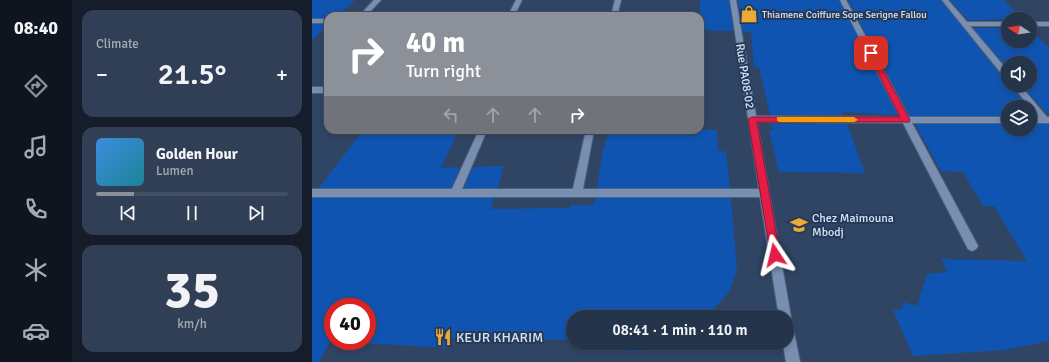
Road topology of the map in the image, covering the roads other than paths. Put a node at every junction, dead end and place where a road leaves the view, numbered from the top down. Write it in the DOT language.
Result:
graph roads {
  1 [pos="378,0"];
  2 [pos="519,0"];
  3 [pos="618,0"];
  4 [pos="733,0"];
  5 [pos="843,0"];
  6 [pos="945,0"];
  7 [pos="366,12"];
  8 [pos="513,12"];
  9 [pos="615,12"];
  10 [pos="312,21"];
  11 [pos="324,21"];
  12 [pos="965,24"];
  13 [pos="1001,24"];
  14 [pos="1037,24"];
  15 [pos="1049,24"];
  16 [pos="1001,68"];
  17 [pos="312,90"];
  18 [pos="324,90"];
  19 [pos="1022,92"];
  20 [pos="752,119"];
  21 [pos="906,120"];
  22 [pos="1001,120"];
  23 [pos="1047,120"];
  24 [pos="481,134"];
  25 [pos="589,134"];
  26 [pos="312,193"];
  27 [pos="455,193"];
  28 [pos="577,193"];
  29 [pos="765,193"];
  30 [pos="972,246"];
  31 [pos="784,310"];
  32 [pos="791,350"];
  33 [pos="793,362"];
  1 -- 7 [label="street"];
  2 -- 8 [label="street"];
  3 -- 9 [label="street"];
  4 -- 20 [label="street, Rue PA08-02"];
  5 -- 21 [label="street"];
  6 -- 12 [label="street"];
  10 -- 11 [label="street"];
  12 -- 13 [label="street"];
  12 -- 16 [label="street"];
  14 -- 15 [label="street"];
  17 -- 18 [label="street"];
  19 -- 23 [label="street"];
  20 -- 21 [label="street"];
  20 -- 29 [label="street, Rue PA08-02"];
  21 -- 22 [label="street"];
  21 -- 30 [label="street"];
  24 -- 27 [label="street"];
  25 -- 28 [label="street"];
  26 -- 27 [label="street"];
  27 -- 28 [label="street"];
  28 -- 29 [label="street"];
  29 -- 31 [label="street, Rue PA08-02"];
  32 -- 33 [label="street"];
}
